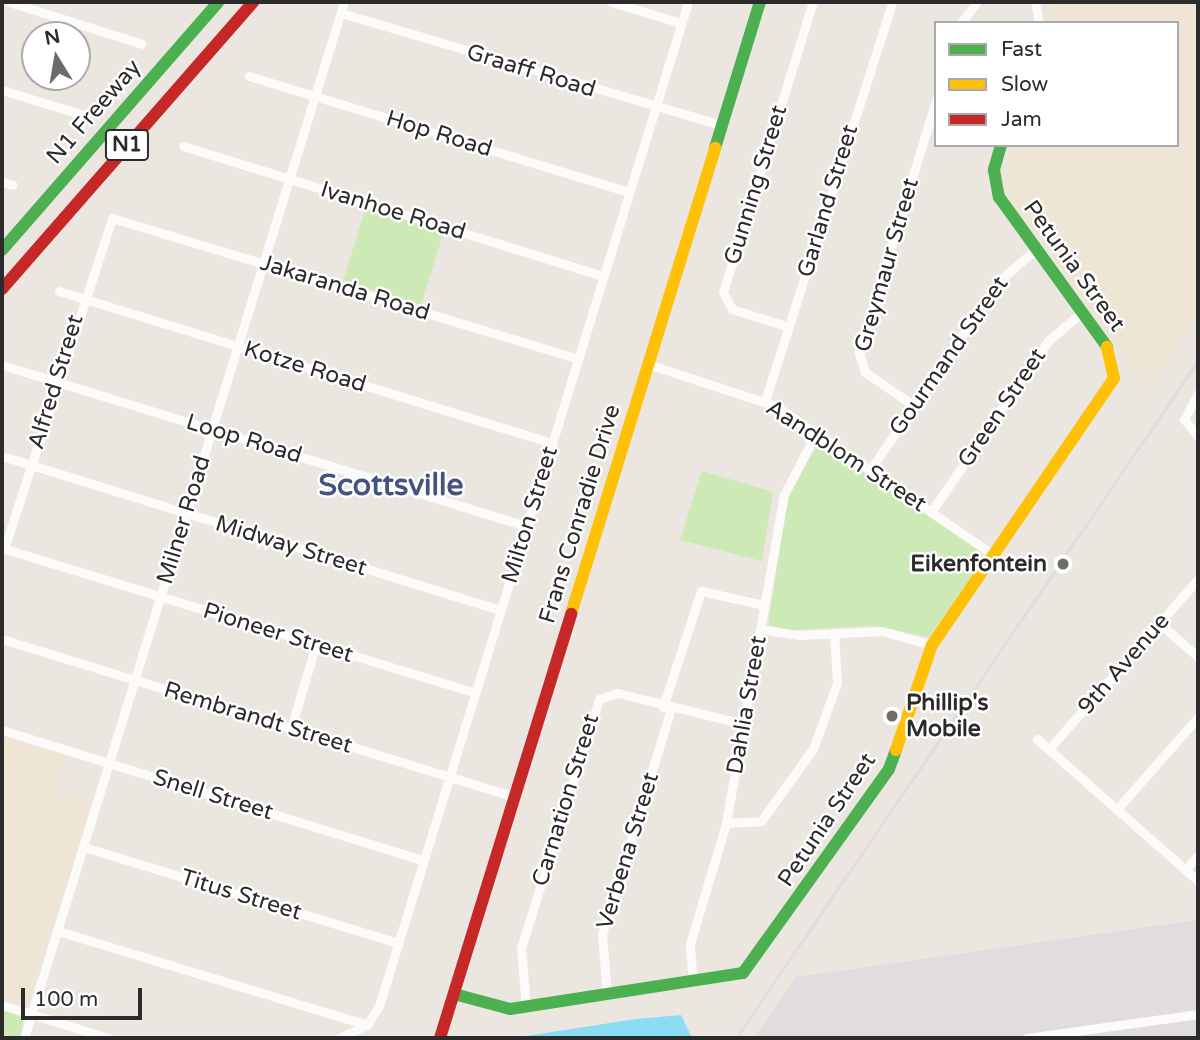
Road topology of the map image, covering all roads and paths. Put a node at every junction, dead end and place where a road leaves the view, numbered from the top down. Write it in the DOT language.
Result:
graph roads {
  1 [pos="9,2"];
  2 [pos="218,2"];
  3 [pos="253,2"];
  4 [pos="344,2"];
  5 [pos="611,2"];
  6 [pos="688,2"];
  7 [pos="760,2"];
  8 [pos="813,2"];
  9 [pos="892,2"];
  10 [pos="976,2"];
  11 [pos="1035,2"];
  12 [pos="341,13"];
  13 [pos="962,21"];
  14 [pos="1039,21"];
  15 [pos="681,23"];
  16 [pos="142,44"];
  17 [pos="249,76"];
  18 [pos="2,90"];
  19 [pos="315,96"];
  20 [pos="934,107"];
  21 [pos="655,108"];
  22 [pos="80,114"];
  23 [pos="722,125"];
  24 [pos="183,146"];
  25 [pos="1001,147"];
  26 [pos="290,179"];
  27 [pos="2,182"];
  28 [pos="13,185"];
  29 [pos="629,192"];
  30 [pos="112,218"];
  31 [pos="1036,249"];
  32 [pos="2,250"];
  33 [pos="264,263"];
  34 [pos="603,276"];
  35 [pos="2,289"];
  36 [pos="59,290"];
  37 [pos="83,297"];
  38 [pos="1082,312"];
  39 [pos="789,327"];
  40 [pos="238,346"];
  41 [pos="578,359"];
  42 [pos="648,364"];
  43 [pos="2,365"];
  44 [pos="56,382"];
  45 [pos="1198,393"];
  46 [pos="765,401"];
  47 [pos="914,406"];
  48 [pos="212,429"];
  49 [pos="817,433"];
  50 [pos="1198,437"];
  51 [pos="552,443"];
  52 [pos="2,456"];
  53 [pos="30,465"];
  54 [pos="870,470"];
  55 [pos="931,512"];
  56 [pos="187,513"];
  57 [pos="526,526"];
  58 [pos="3,548"];
  59 [pos="994,555"];
  60 [pos="1198,579"];
  61 [pos="161,597"];
  62 [pos="764,605"];
  63 [pos="500,610"];
  64 [pos="1159,623"];
  65 [pos="760,629"];
  66 [pos="834,634"];
  67 [pos="2,639"];
  68 [pos="316,644"];
  69 [pos="932,645"];
  70 [pos="1198,657"];
  71 [pos="135,680"];
  72 [pos="475,693"];
  73 [pos="667,708"];
  74 [pos="1198,717"];
  75 [pos="743,724"];
  76 [pos="290,728"];
  77 [pos="2,730"];
  78 [pos="1037,739"];
  79 [pos="1049,749"];
  80 [pos="109,763"];
  81 [pos="449,777"];
  82 [pos="515,797"];
  83 [pos="1117,809"];
  84 [pos="726,823"];
  85 [pos="84,847"];
  86 [pos="1198,855"];
  87 [pos="424,860"];
  88 [pos="1185,870"];
  89 [pos="1198,881"];
  90 [pos="58,931"];
  91 [pos="398,943"];
  92 [pos="692,982"];
  93 [pos="454,994"];
  94 [pos="607,995"];
  95 [pos="2,1005"];
  96 [pos="526,1007"];
  97 [pos="32,1014"];
  98 [pos="1198,1014"];
  99 [pos="367,1025"];
  100 [pos="24,1038"];
  101 [pos="108,1038"];
  102 [pos="339,1038"];
  103 [pos="440,1038"];
  104 [pos="1027,1038"];
  1 -- 16 [label="street"];
  2 -- 32 [label="main road, N1 Freeway / N1"];
  3 -- 35 [label="main road, N1 Freeway / N1"];
  4 -- 12 [label="street, Milner Road"];
  5 -- 15 [label="street"];
  6 -- 15 [label="street, Milton Street"];
  7 -- 23 [label="main road, Frans Conradie Drive"];
  8 -- 39 [label="street, Gunning Street"];
  9 -- 39 [label="street, Garland Street"];
  10 -- 13 [label="street"];
  11 -- 14 [label="street"];
  12 -- 19 [label="street, Milner Road"];
  12 -- 21 [label="street, Graaff Road"];
  15 -- 21 [label="street, Milton Street"];
  17 -- 19 [label="street, Hop Road"];
  18 -- 22 [label="street"];
  19 -- 26 [label="street, Milner Road"];
  19 -- 29 [label="street, Hop Road"];
  20 -- 47 [label="street, Greymaur Street"];
  21 -- 23 [label="street, Graaff Road"];
  21 -- 29 [label="street, Milton Street"];
  23 -- 42 [label="main road, Frans Conradie Drive"];
  24 -- 26 [label="street, Ivanhoe Road"];
  25 -- 31 [label="main road, Petunia Street"];
  26 -- 33 [label="street, Milner Road"];
  26 -- 34 [label="street, Ivanhoe Road"];
  27 -- 28 [label="street"];
  29 -- 34 [label="street, Milton Street"];
  30 -- 33 [label="street, Jakaranda Road"];
  30 -- 37 [label="street, Alfred Street"];
  31 -- 38 [label="main road, Petunia Street"];
  31 -- 47 [label="street, Gourmand Street"];
  33 -- 40 [label="street, Milner Road"];
  33 -- 41 [label="street, Jakaranda Road"];
  34 -- 41 [label="street, Milton Street"];
  36 -- 37 [label="street, Kotze Road"];
  37 -- 40 [label="street, Kotze Road"];
  37 -- 44 [label="street, Alfred Street"];
  38 -- 55 [label="street, Green Street"];
  38 -- 59 [label="main road, Petunia Street"];
  39 -- 46 [label="street, Garland Street"];
  40 -- 48 [label="street, Milner Road"];
  40 -- 51 [label="street, Kotze Road"];
  41 -- 51 [label="street, Milton Street"];
  42 -- 46 [label="street, Aandblom Street"];
  42 -- 82 [label="main road, Frans Conradie Drive"];
  43 -- 44 [label="street, Loop Road"];
  44 -- 48 [label="street, Loop Road"];
  44 -- 53 [label="street, Alfred Street"];
  45 -- 50 [label="street"];
  46 -- 49 [label="street, Aandblom Street"];
  47 -- 54 [label="street, Gourmand Street"];
  48 -- 56 [label="street, Milner Road"];
  48 -- 57 [label="street, Loop Road"];
  49 -- 54 [label="street, Aandblom Street"];
  49 -- 62 [label="street, Dahlia Street"];
  51 -- 57 [label="street, Milton Street"];
  52 -- 53 [label="street, Midway Street"];
  53 -- 56 [label="street, Midway Street"];
  53 -- 58 [label="street, Alfred Street"];
  54 -- 55 [label="street, Aandblom Street"];
  55 -- 59 [label="street, Aandblom Street"];
  56 -- 61 [label="street, Milner Road"];
  56 -- 63 [label="street, Midway Street"];
  57 -- 63 [label="street, Milton Street"];
  58 -- 61 [label="street, Pioneer Street"];
  59 -- 69 [label="main road, Petunia Street"];
  60 -- 64 [label="street, 9th Avenue"];
  61 -- 68 [label="street, Pioneer Street"];
  61 -- 71 [label="street, Milner Road"];
  62 -- 65 [label="street, Dahlia Street"];
  62 -- 73 [label="street, Verbena Street"];
  63 -- 72 [label="street, Milton Street"];
  64 -- 70 [label="street"];
  64 -- 79 [label="street, 9th Avenue"];
  65 -- 66 [label="street"];
  65 -- 75 [label="street, Dahlia Street"];
  66 -- 69 [label="street"];
  66 -- 84 [label="street"];
  67 -- 71 [label="street, Rembrandt Street"];
  68 -- 72 [label="street, Pioneer Street"];
  68 -- 76 [label="street"];
  69 -- 92 [label="main road, Petunia Street"];
  71 -- 76 [label="street, Rembrandt Street"];
  71 -- 80 [label="street, Milner Road"];
  72 -- 81 [label="street, Milton Street"];
  73 -- 75 [label="street, Carnation Street"];
  73 -- 94 [label="street, Verbena Street"];
  73 -- 96 [label="street, Carnation Street"];
  74 -- 83 [label="street"];
  75 -- 84 [label="street, Dahlia Street"];
  76 -- 81 [label="street, Rembrandt Street"];
  77 -- 80 [label="street, Snell Street"];
  78 -- 79 [label="street"];
  79 -- 83 [label="street"];
  80 -- 85 [label="street, Milner Road"];
  80 -- 87 [label="street, Snell Street"];
  81 -- 82 [label="street, Rembrandt Street"];
  81 -- 87 [label="street, Milton Street"];
  82 -- 93 [label="main road, Frans Conradie Drive"];
  83 -- 88 [label="street"];
  84 -- 92 [label="street, Dahlia Street"];
  85 -- 90 [label="street, Milner Road"];
  85 -- 91 [label="street, Titus Street"];
  86 -- 88 [label="street"];
  87 -- 91 [label="street, Milton Street"];
  88 -- 89 [label="street"];
  90 -- 97 [label="street, Milner Road"];
  90 -- 99 [label="street"];
  91 -- 99 [label="street, Milton Street"];
  92 -- 94 [label="main road, Petunia Street"];
  93 -- 96 [label="main road, Petunia Street"];
  93 -- 103 [label="main road, Frans Conradie Drive"];
  94 -- 96 [label="main road, Petunia Street"];
  95 -- 97 [label="street"];
  97 -- 100 [label="street, Milner Road"];
  97 -- 101 [label="street"];
  98 -- 104 [label="street"];
  99 -- 102 [label="street"];
}
